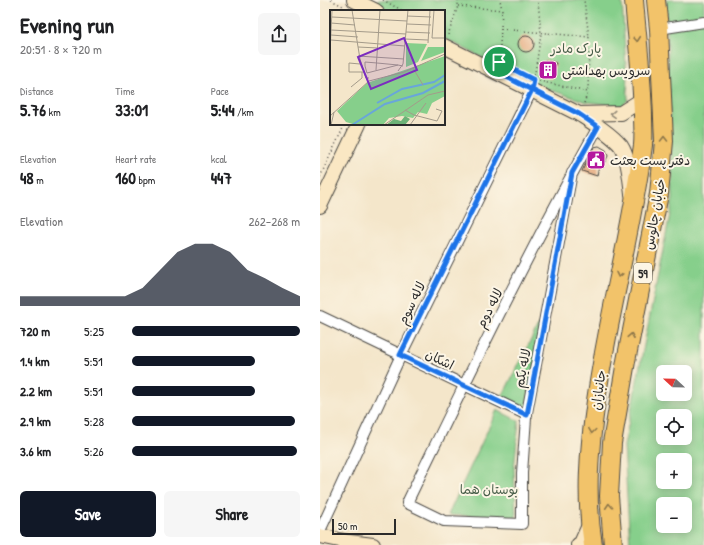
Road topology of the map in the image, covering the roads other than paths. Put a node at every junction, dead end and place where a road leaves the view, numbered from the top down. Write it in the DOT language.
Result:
graph roads {
  1 [pos="634,0"];
  2 [pos="656,0"];
  3 [pos="349,4"];
  4 [pos="372,10"];
  5 [pos="704,22"];
  6 [pos="659,30"];
  7 [pos="446,41"];
  8 [pos="533,85"];
  9 [pos="643,99"];
  10 [pos="579,114"];
  11 [pos="359,125"];
  12 [pos="598,127"];
  13 [pos="572,173"];
  14 [pos="634,203"];
  15 [pos="320,206"];
  16 [pos="626,237"];
  17 [pos="320,316"];
  18 [pos="400,355"];
  19 [pos="602,358"];
  20 [pos="626,361"];
  21 [pos="464,385"];
  22 [pos="527,415"];
  23 [pos="407,503"];
  24 [pos="590,523"];
  25 [pos="320,531"];
  26 [pos="320,536"];
  27 [pos="373,545"];
  28 [pos="578,545"];
  29 [pos="593,545"];
  30 [pos="613,545"];
  1 -- 9 [label="highway, خیابان چالوس / 59, one-way"];
  2 -- 6 [label="highway, خیابان چالوس / 59"];
  3 -- 4 [label="street"];
  5 -- 6 [label="street"];
  20 -- 6 [label="highway, خیابان چالوس / 59, one-way"];
  7 -- 8 [label="street"];
  8 -- 10 [label="street"];
  8 -- 18 [label="street, لاله سوم"];
  9 -- 10 [label="street, one-way"];
  9 -- 14 [label="highway, خیابان چالوس / 59"];
  10 -- 12 [label="street"];
  11 -- 15 [label="street"];
  12 -- 13 [label="street, لاله دوم"];
  12 -- 14 [label="street"];
  13 -- 21 [label="street, لاله دوم"];
  13 -- 22 [label="street, لاله یکم"];
  14 -- 16 [label="highway, خیابان چالوس / 59"];
  16 -- 19 [label="highway, جانبازان / 59, one-way"];
  17 -- 18 [label="street, اشکان"];
  18 -- 21 [label="street, اشکان"];
  18 -- 25 [label="street, لاله سوم"];
  19 -- 20 [label="highway"];
  19 -- 24 [label="highway, جانبازان / 59, one-way"];
  30 -- 20 [label="highway, خیابان چالوس / 59, one-way"];
  21 -- 22 [label="street, اشکان"];
  21 -- 23 [label="street, لاله دوم"];
  22 -- 23 [label="street, لاله یکم"];
  24 -- 28 [label="street"];
  24 -- 29 [label="highway, جانبازان / 59"];
  26 -- 27 [label="street"];
}
